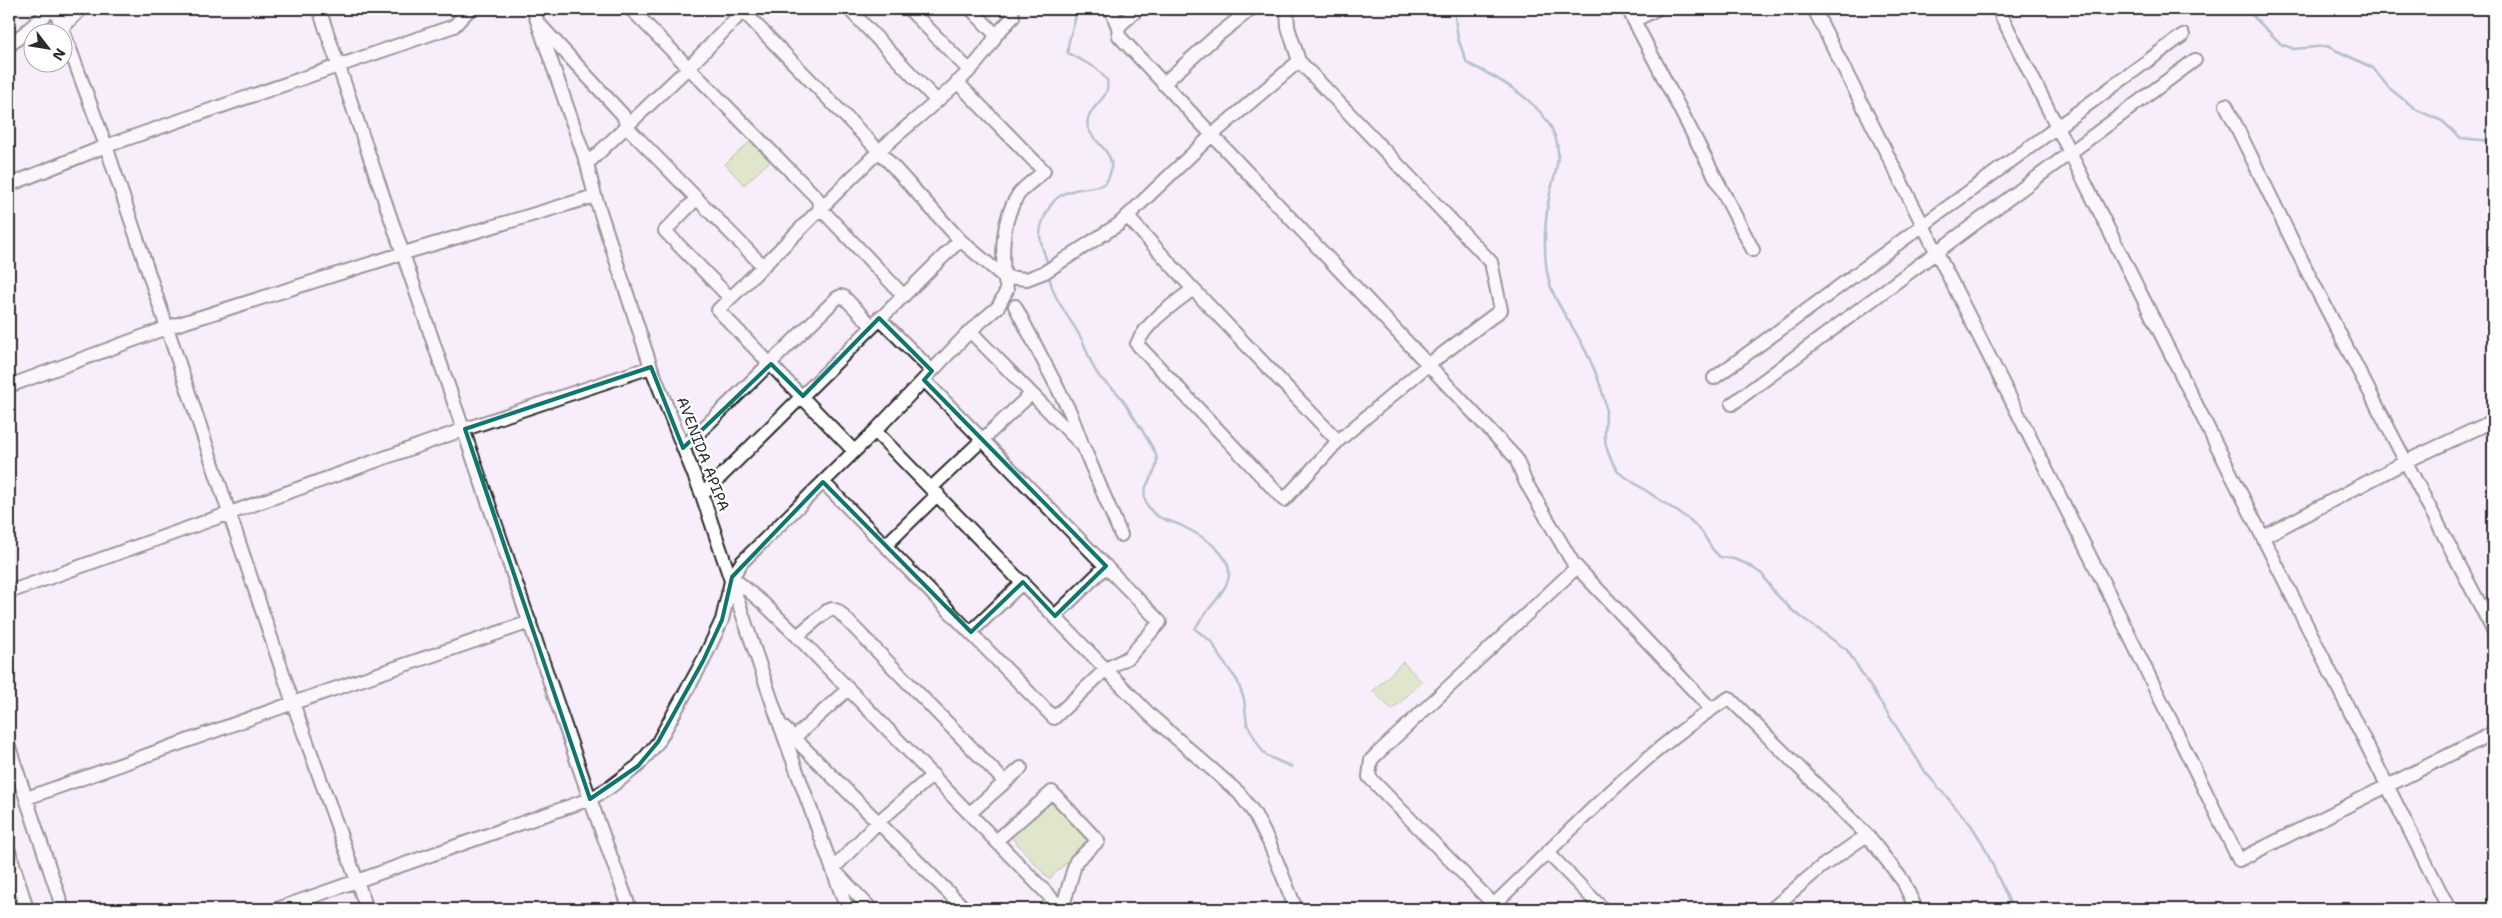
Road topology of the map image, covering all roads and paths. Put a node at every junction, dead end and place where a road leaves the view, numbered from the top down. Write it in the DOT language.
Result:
graph roads {
  1 [pos="53,9"];
  2 [pos="81,9"];
  3 [pos="319,9"];
  4 [pos="470,9"];
  5 [pos="533,9"];
  6 [pos="631,9"];
  7 [pos="848,9"];
  8 [pos="910,9"];
  9 [pos="971,9"];
  10 [pos="1010,9"];
  11 [pos="1111,9"];
  12 [pos="1138,9"];
  13 [pos="1251,9"];
  14 [pos="1286,9"];
  15 [pos="1628,9"];
  16 [pos="1656,9"];
  17 [pos="1814,9"];
  18 [pos="1998,9"];
  19 [pos="743,10"];
  20 [pos="1634,21"];
  21 [pos="59,22"];
  22 [pos="68,22"];
  23 [pos="538,22"];
  24 [pos="1118,27"];
  25 [pos="996,35"];
  26 [pos="2183,35"];
  27 [pos="9,46"];
  28 [pos="72,55"];
  29 [pos="2195,60"];
  30 [pos="1299,61"];
  31 [pos="340,64"];
  32 [pos="690,66"];
  33 [pos="969,70"];
  34 [pos="957,82"];
  35 [pos="1164,84"];
  36 [pos="936,100"];
  37 [pos="2226,105"];
  38 [pos="627,127"];
  39 [pos="2057,127"];
  40 [pos="1212,135"];
  41 [pos="106,146"];
  42 [pos="879,151"];
  43 [pos="2070,153"];
  44 [pos="587,164"];
  45 [pos="9,185"];
  46 [pos="595,196"];
  47 [pos="696,199"];
  48 [pos="821,209"];
  49 [pos="1127,216"];
  50 [pos="1923,225"];
  51 [pos="960,240"];
  52 [pos="1752,250"];
  53 [pos="1936,252"];
  54 [pos="404,253"];
  55 [pos="763,266"];
  56 [pos="1004,278"];
  57 [pos="1193,289"];
  58 [pos="903,294"];
  59 [pos="730,298"];
  60 [pos="1015,306"];
  61 [pos="875,322"];
  62 [pos="166,328"];
  63 [pos="970,331"];
  64 [pos="771,364"];
  65 [pos="1429,364"];
  66 [pos="651,367"];
  67 [pos="928,375"];
  68 [pos="1714,378"];
  69 [pos="9,386"];
  70 [pos="1031,394"];
  71 [pos="803,396"];
  72 [pos="1732,404"];
  73 [pos="2493,421"];
  74 [pos="465,429"];
  75 [pos="875,431"];
  76 [pos="982,438"];
  77 [pos="1338,441"];
  78 [pos="1083,446"];
  79 [pos="684,448"];
  80 [pos="854,451"];
  81 [pos="2407,461"];
  82 [pos="823,482"];
  83 [pos="934,491"];
  84 [pos="702,495"];
  85 [pos="230,515"];
  86 [pos="1122,535"];
  87 [pos="2263,537"];
  88 [pos="886,545"];
  89 [pos="1106,566"];
  90 [pos="1577,567"];
  91 [pos="732,577"];
  92 [pos="1023,582"];
  93 [pos="9,592"];
  94 [pos="1054,616"];
  95 [pos="530,622"];
  96 [pos="2493,630"];
  97 [pos="971,632"];
  98 [pos="797,636"];
  99 [pos="1106,669"];
  100 [pos="848,689"];
  101 [pos="293,703"];
  102 [pos="1711,709"];
  103 [pos="780,725"];
  104 [pos="2493,733"];
  105 [pos="795,737"];
  106 [pos="9,747"];
  107 [pos="1021,768"];
  108 [pos="933,775"];
  109 [pos="1004,782"];
  110 [pos="2388,786"];
  111 [pos="27,798"];
  112 [pos="590,799"];
  113 [pos="970,813"];
  114 [pos="878,822"];
  115 [pos="1867,835"];
  116 [pos="996,841"];
  117 [pos="9,851"];
  118 [pos="1548,853"];
  119 [pos="833,868"];
  120 [pos="357,881"];
  121 [pos="1494,908"];
  122 [pos="27,909"];
  123 [pos="63,909"];
  124 [pos="277,909"];
  125 [pos="367,909"];
  126 [pos="630,909"];
  127 [pos="847,909"];
  128 [pos="871,909"];
  129 [pos="965,909"];
  130 [pos="1062,909"];
  131 [pos="1296,909"];
  132 [pos="1603,909"];
  133 [pos="1772,909"];
  134 [pos="1916,909"];
  135 [pos="2449,909"];
  1 -- 21 [label="street"];
  1 -- 27 [label="street"];
  2 -- 22 [label="street"];
  3 -- 31 [label="street"];
  4 -- 31 [label="street"];
  5 -- 23 [label="street, AVENIDA APIPA"];
  6 -- 32 [label="street"];
  7 -- 36 [label="street"];
  8 -- 33 [label="street"];
  9 -- 25 [label="street"];
  10 -- 25 [label="street"];
  11 -- 24 [label="street"];
  12 -- 24 [label="street"];
  13 -- 35 [label="street"];
  14 -- 30 [label="street"];
  15 -- 20 [label="street"];
  16 -- 20 [label="street"];
  17 -- 50 [label="street"];
  18 -- 39 [label="street"];
  19 -- 32 [label="street"];
  19 -- 42 [label="street"];
  20 -- 52 [label="street"];
  23 -- 38 [label="street"];
  23 -- 44 [label="street, AVENIDA APIPA"];
  24 -- 35 [label="street"];
  25 -- 33 [label="street"];
  26 -- 39 [label="street"];
  28 -- 41 [label="street"];
  29 -- 43 [label="street"];
  30 -- 40 [label="street"];
  30 -- 65 [label="street"];
  31 -- 41 [label="street"];
  31 -- 54 [label="street"];
  32 -- 38 [label="street"];
  32 -- 48 [label="street"];
  33 -- 34 [label="street"];
  34 -- 36 [label="street"];
  34 -- 56 [label="street"];
  35 -- 40 [label="street"];
  36 -- 42 [label="street"];
  37 -- 81 [label="street"];
  38 -- 44 [label="street"];
  38 -- 47 [label="street"];
  39 -- 43 [label="street"];
  39 -- 50 [label="street"];
  40 -- 49 [label="street"];
  40 -- 65 [label="street"];
  41 -- 45 [label="street"];
  41 -- 62 [label="street"];
  42 -- 48 [label="street"];
  42 -- 51 [label="street"];
  43 -- 53 [label="street"];
  43 -- 87 [label="street"];
  44 -- 46 [label="street, AVENIDA APIPA"];
  46 -- 54 [label="street"];
  46 -- 66 [label="street, AVENIDA APIPA"];
  47 -- 55 [label="street"];
  47 -- 59 [label="street"];
  48 -- 55 [label="street"];
  48 -- 58 [label="street"];
  49 -- 56 [label="street"];
  49 -- 57 [label="street"];
  50 -- 53 [label="street"];
  50 -- 68 [label="street"];
  51 -- 56 [label="street"];
  51 -- 58 [label="street"];
  53 -- 72 [label="street"];
  53 -- 110 [label="street"];
  54 -- 62 [label="street"];
  54 -- 74 [label="street"];
  55 -- 59 [label="street"];
  56 -- 63 [label="street"];
  57 -- 77 [label="street"];
  57 -- 77 [label="street"];
  58 -- 61 [label="street"];
  59 -- 64 [label="street"];
  60 -- 78 [label="street"];
  61 -- 64 [label="street"];
  61 -- 67 [label="street"];
  61 -- 71 [label="street"];
  62 -- 69 [label="street"];
  62 -- 85 [label="street"];
  63 -- 67 [label="street"];
  63 -- 70 [label="street"];
  64 -- 71 [label="street"];
  64 -- 79 [label="street"];
  65 -- 77 [label="street"];
  65 -- 90 [label="street"];
  66 -- 74 [label="street"];
  66 -- 79 [label="street, AVENIDA APIPA"];
  67 -- 75 [label="street"];
  67 -- 76 [label="street"];
  70 -- 76 [label="street"];
  70 -- 78 [label="street"];
  71 -- 80 [label="street"];
  71 -- 84 [label="street"];
  73 -- 81 [label="street"];
  74 -- 85 [label="street"];
  74 -- 95 [label="street"];
  75 -- 80 [label="street"];
  75 -- 83 [label="street"];
  76 -- 83 [label="street"];
  76 -- 89 [label="street"];
  78 -- 86 [label="street"];
  79 -- 84 [label="street, AVENIDA APIPA"];
  80 -- 82 [label="street"];
  81 -- 87 [label="street"];
  81 -- 96 [label="street"];
  82 -- 88 [label="street"];
  82 -- 91 [label="street"];
  83 -- 88 [label="street"];
  83 -- 92 [label="street"];
  84 -- 91 [label="street, AVENIDA APIPA"];
  85 -- 93 [label="street"];
  85 -- 101 [label="street"];
  87 -- 110 [label="street"];
  88 -- 97 [label="street"];
  89 -- 94 [label="street"];
  89 -- 99 [label="street"];
  90 -- 102 [label="street"];
  90 -- 121 [label="street"];
  91 -- 98 [label="street"];
  91 -- 103 [label="street, AVENIDA APIPA"];
  91 -- 112 [label="street"];
  92 -- 94 [label="street"];
  92 -- 97 [label="street"];
  94 -- 99 [label="street"];
  95 -- 101 [label="street"];
  95 -- 112 [label="street"];
  97 -- 99 [label="street"];
  98 -- 100 [label="street"];
  98 -- 109 [label="street"];
  99 -- 131 [label="street"];
  100 -- 105 [label="street"];
  100 -- 108 [label="street"];
  101 -- 111 [label="street"];
  101 -- 120 [label="street"];
  102 -- 115 [label="street"];
  102 -- 118 [label="street"];
  103 -- 105 [label="street"];
  103 -- 119 [label="street, AVENIDA APIPA"];
  104 -- 110 [label="street"];
  105 -- 114 [label="street"];
  106 -- 111 [label="street"];
  107 -- 109 [label="street"];
  108 -- 113 [label="street"];
  108 -- 114 [label="street"];
  109 -- 113 [label="street"];
  110 -- 135 [label="street"];
  111 -- 123 [label="street"];
  112 -- 120 [label="street"];
  112 -- 126 [label="street"];
  113 -- 116 [label="street"];
  114 -- 119 [label="street"];
  114 -- 129 [label="street"];
  115 -- 133 [label="street"];
  115 -- 134 [label="street"];
  116 -- 130 [label="street"];
  116 -- 130 [label="street"];
  117 -- 122 [label="street"];
  118 -- 121 [label="street"];
  118 -- 132 [label="street"];
  119 -- 127 [label="street, AVENIDA APIPA"];
  119 -- 128 [label="street"];
  120 -- 124 [label="street"];
  120 -- 125 [label="street"];
}
